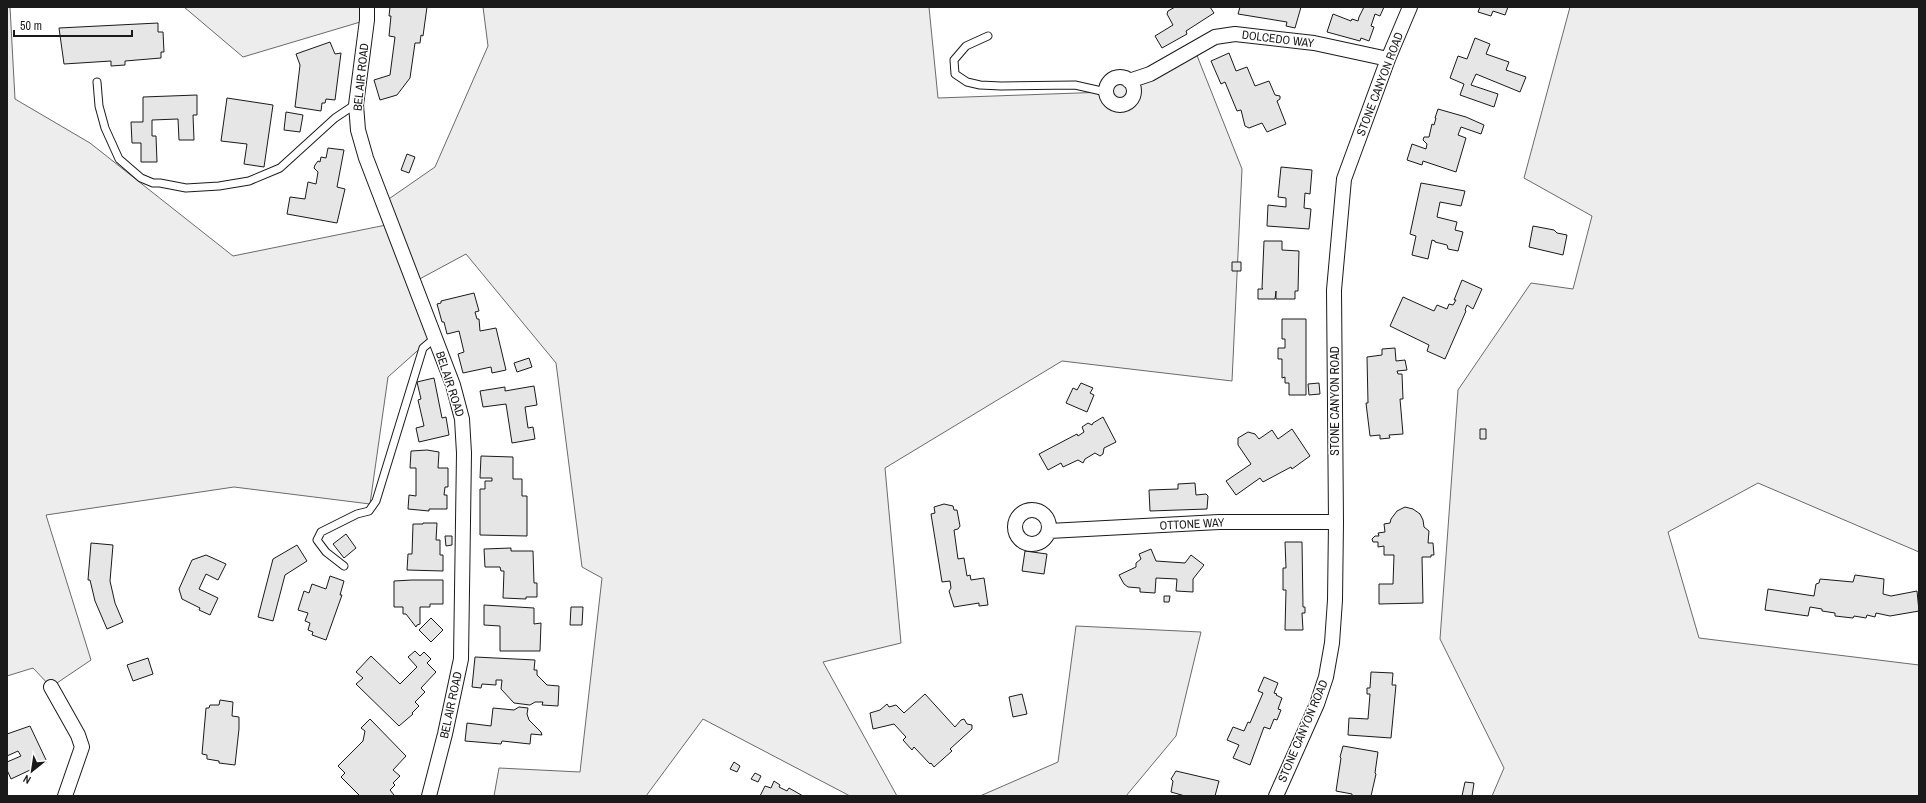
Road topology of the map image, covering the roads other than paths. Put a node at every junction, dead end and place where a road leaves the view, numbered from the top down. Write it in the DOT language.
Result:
graph roads {
  1 [pos="367,7"];
  2 [pos="1410,7"];
  3 [pos="988,36"];
  4 [pos="1388,59"];
  5 [pos="1130,81"];
  6 [pos="97,82"];
  7 [pos="1106,92"];
  8 [pos="356,104"];
  9 [pos="435,338"];
  10 [pos="1336,522"];
  11 [pos="1049,530"];
  12 [pos="344,566"];
  13 [pos="51,686"];
  14 [pos="65,796"];
  15 [pos="429,796"];
  16 [pos="1276,796"];
  1 -- 8 [label="street, BEL AIR ROAD"];
  2 -- 4 [label="street, STONE CANYON ROAD"];
  3 -- 7 [label="lane"];
  4 -- 5 [label="street, DOLCEDO WAY"];
  4 -- 10 [label="street, STONE CANYON ROAD"];
  5 -- 7 [label="street, DOLCEDO WAY"];
  5 -- 7 [label="street"];
  6 -- 8 [label="lane"];
  8 -- 9 [label="street, BEL AIR ROAD"];
  9 -- 12 [label="lane"];
  9 -- 15 [label="street, BEL AIR ROAD"];
  10 -- 11 [label="street, OTTONE WAY"];
  10 -- 16 [label="street, STONE CANYON ROAD"];
  13 -- 14 [label="street"];
}
